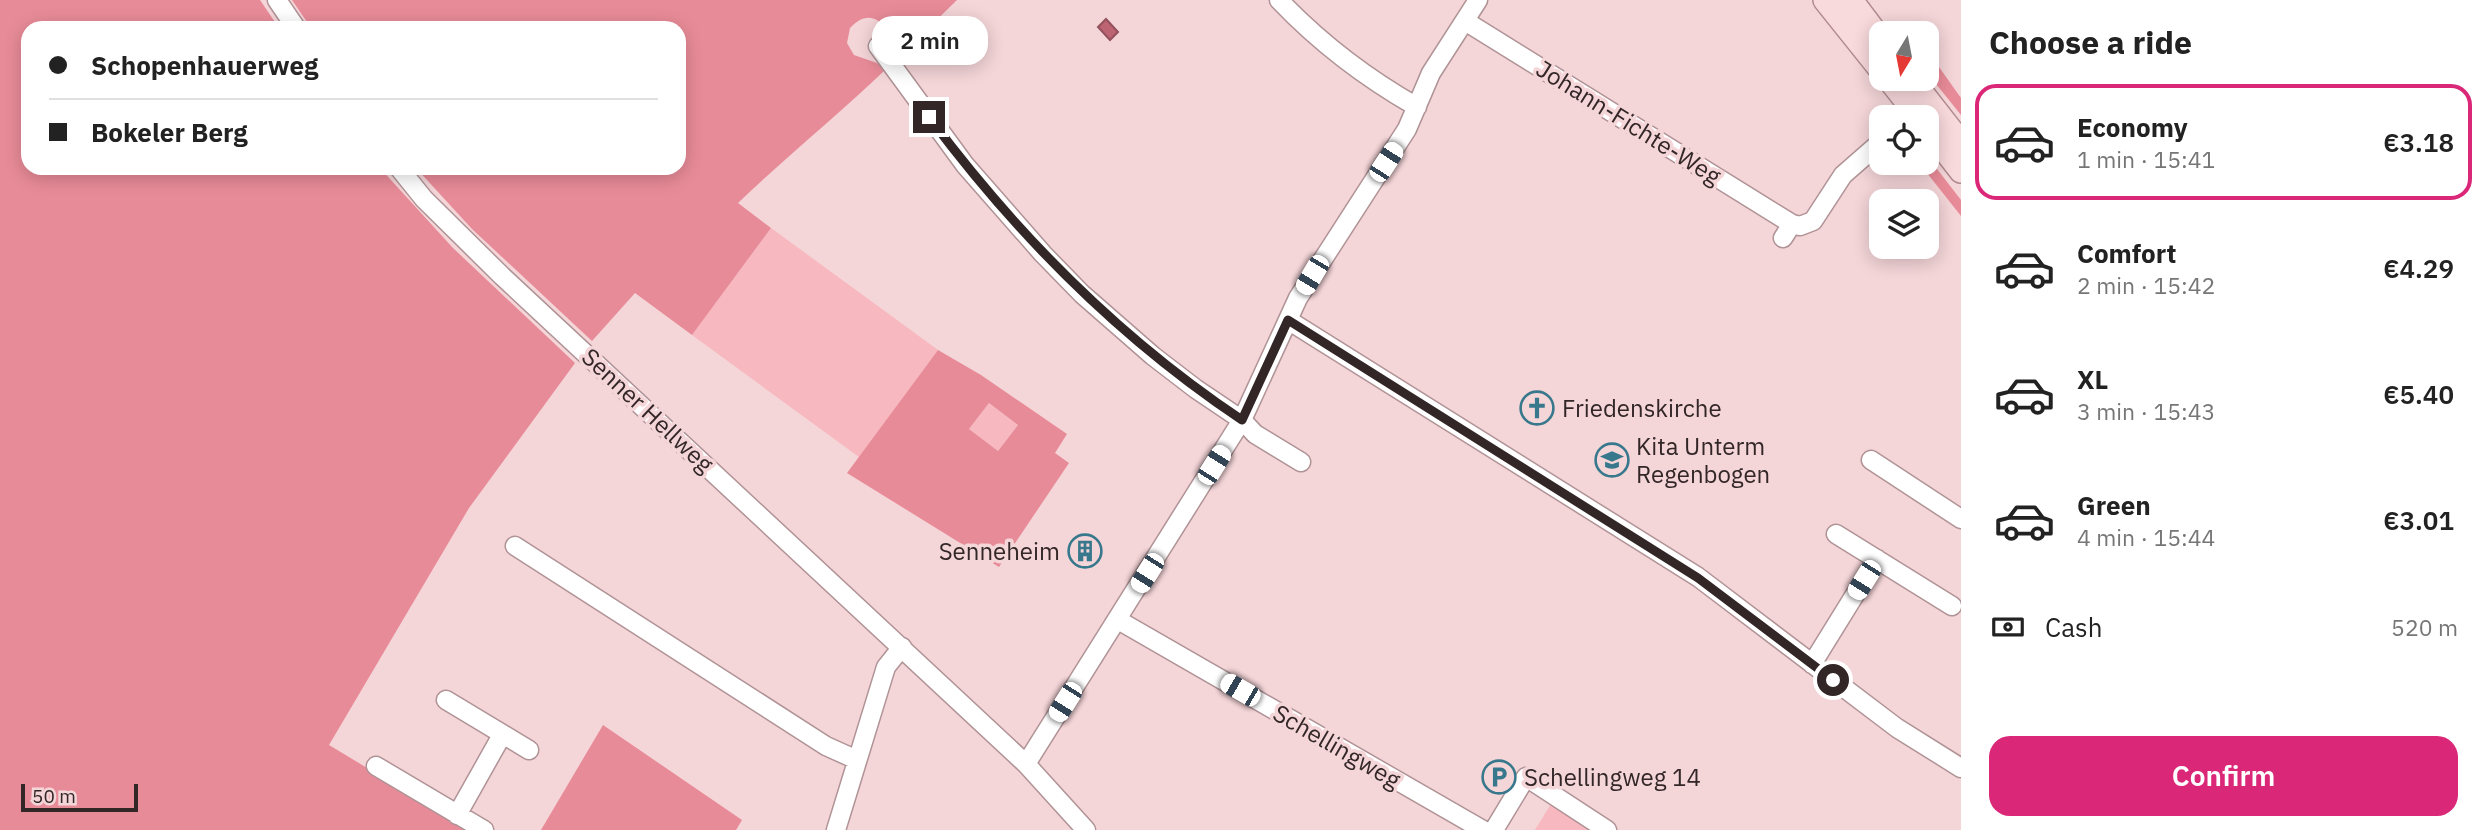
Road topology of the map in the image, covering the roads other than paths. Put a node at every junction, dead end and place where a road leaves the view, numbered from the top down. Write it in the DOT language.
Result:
graph roads {
  1 [pos="277,0"];
  2 [pos="1279,0"];
  3 [pos="1478,0"];
  4 [pos="1825,0"];
  5 [pos="1851,0"];
  6 [pos="291,21"];
  7 [pos="1465,21"];
  8 [pos="1869,24"];
  9 [pos="878,46"];
  10 [pos="1869,55"];
  11 [pos="1898,91"];
  12 [pos="1920,91"];
  13 [pos="1910,105"];
  14 [pos="1417,107"];
  15 [pos="1939,143"];
  16 [pos="1961,143"];
  17 [pos="1869,153"];
  18 [pos="1961,171"];
  19 [pos="405,175"];
  20 [pos="1288,320"];
  21 [pos="1242,420"];
  22 [pos="1871,460"];
  23 [pos="1301,462"];
  24 [pos="1961,519"];
  25 [pos="1836,534"];
  26 [pos="515,546"];
  27 [pos="1877,559"];
  28 [pos="1952,606"];
  29 [pos="1118,620"];
  30 [pos="902,647"];
  31 [pos="1812,664"];
  32 [pos="446,700"];
  33 [pos="502,735"];
  34 [pos="529,750"];
  35 [pos="857,760"];
  36 [pos="1026,764"];
  37 [pos="376,766"];
  38 [pos="1961,768"];
  39 [pos="457,815"];
  40 [pos="484,830"];
  41 [pos="836,830"];
  42 [pos="1086,830"];
  43 [pos="1483,830"];
  44 [pos="1494,830"];
  45 [pos="1608,830"];
  1 -- 6 [label="street"];
  2 -- 14 [label="street"];
  3 -- 7 [label="street"];
  4 -- 10 [label="main road"];
  5 -- 8 [label="main road"];
  7 -- 14 [label="street"];
  7 -- 17 [label="street, Johann-Fichte-Weg"];
  9 -- 21 [label="street"];
  11 -- 13 [label="main road"];
  12 -- 16 [label="main road"];
  14 -- 20 [label="street"];
  15 -- 18 [label="main road"];
  19 -- 30 [label="street, Senner Hellweg"];
  20 -- 21 [label="street"];
  20 -- 31 [label="street"];
  21 -- 23 [label="street"];
  21 -- 29 [label="street"];
  22 -- 24 [label="street"];
  25 -- 27 [label="street"];
  26 -- 35 [label="street"];
  27 -- 28 [label="street"];
  27 -- 31 [label="street"];
  29 -- 36 [label="street"];
  29 -- 43 [label="street, Schellingweg"];
  30 -- 35 [label="street"];
  30 -- 36 [label="street, Senner Hellweg"];
  31 -- 38 [label="street"];
  32 -- 33 [label="street"];
  33 -- 34 [label="street"];
  33 -- 39 [label="street"];
  35 -- 41 [label="street"];
  36 -- 42 [label="street, Senner Hellweg"];
  37 -- 39 [label="street"];
  39 -- 40 [label="street"];
  44 -- 45 [label="street"];
}
